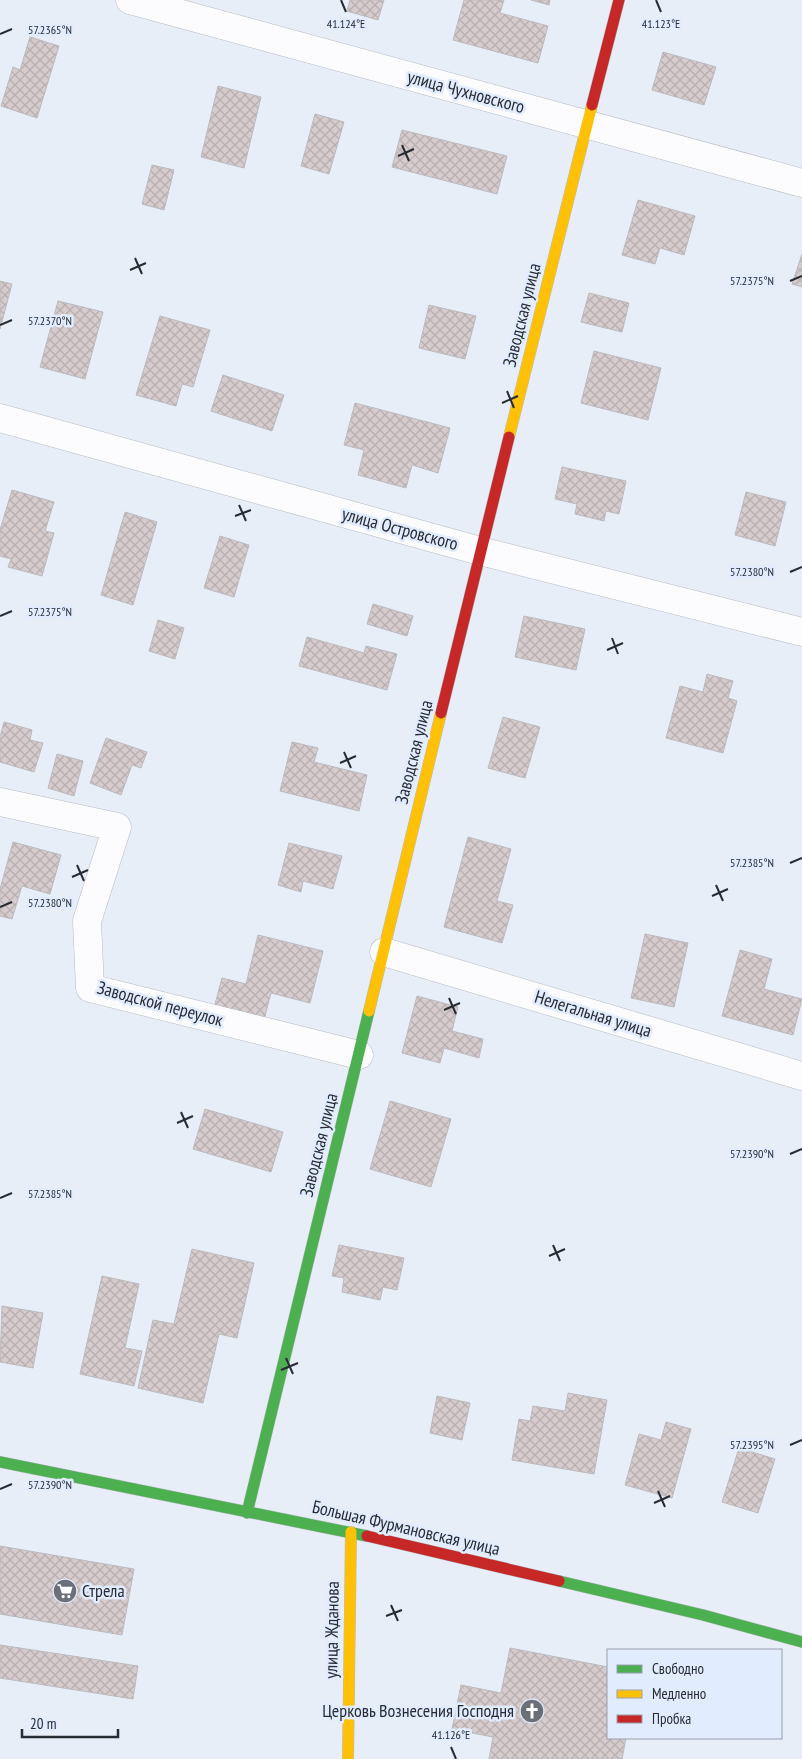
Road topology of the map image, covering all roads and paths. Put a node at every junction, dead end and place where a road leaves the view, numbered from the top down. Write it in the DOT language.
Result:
graph roads {
  1 [pos="130,0"];
  2 [pos="619,0"];
  3 [pos="588,126"];
  4 [pos="802,183"];
  5 [pos="0,418"];
  6 [pos="480,551"];
  7 [pos="802,632"];
  8 [pos="0,802"];
  9 [pos="384,952"];
  10 [pos="358,1055"];
  11 [pos="802,1076"];
  12 [pos="0,1462"];
  13 [pos="247,1512"];
  14 [pos="351,1532"];
  15 [pos="802,1642"];
  16 [pos="348,1759"];
  1 -- 3 [label="street, улица Чухновского"];
  2 -- 3 [label="street, Заводская улица"];
  3 -- 4 [label="street, улица Чухновского"];
  3 -- 6 [label="street, Заводская улица"];
  5 -- 6 [label="street, улица Островского"];
  6 -- 7 [label="street, улица Островского"];
  6 -- 9 [label="street, Заводская улица"];
  8 -- 10 [label="street, Заводской переулок"];
  9 -- 10 [label="street, Заводская улица"];
  9 -- 11 [label="street, Нелегальная улица"];
  10 -- 13 [label="street, Заводская улица"];
  12 -- 13 [label="street, Большая Фурмановская улица"];
  13 -- 14 [label="street, Большая Фурмановская улица"];
  14 -- 15 [label="street, Большая Фурмановская улица"];
  14 -- 16 [label="street, улица Жданова"];
}
